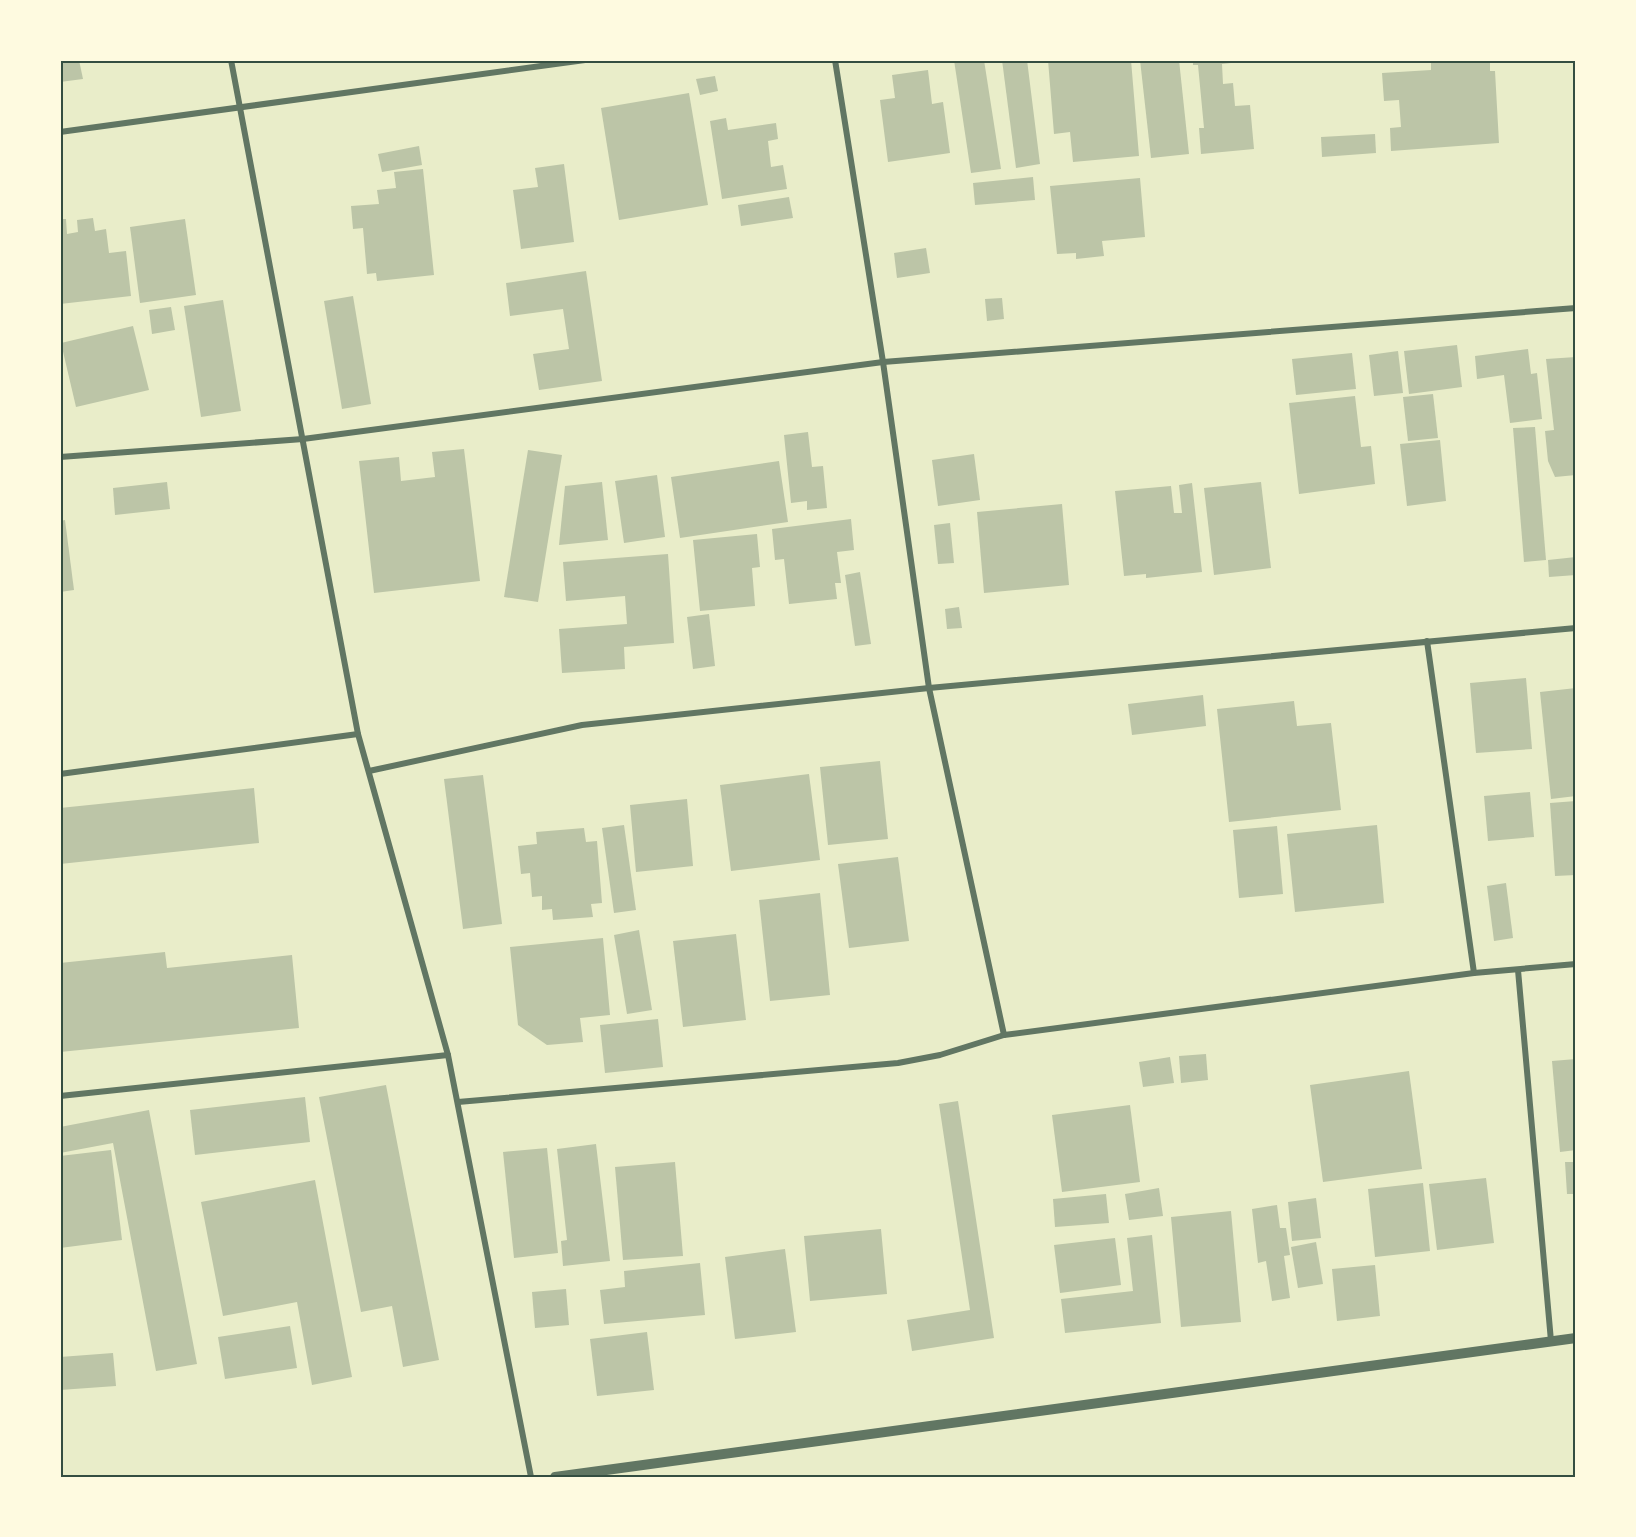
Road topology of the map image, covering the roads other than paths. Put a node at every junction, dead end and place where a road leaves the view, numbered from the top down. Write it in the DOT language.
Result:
graph roads {
  1 [pos="231,60"];
  2 [pos="585,60"];
  3 [pos="835,60"];
  4 [pos="240,105"];
  5 [pos="60,132"];
  6 [pos="1576,308"];
  7 [pos="883,362"];
  8 [pos="303,439"];
  9 [pos="60,457"];
  10 [pos="1576,628"];
  11 [pos="1426,641"];
  12 [pos="929,688"];
  13 [pos="358,734"];
  14 [pos="369,771"];
  15 [pos="60,774"];
  16 [pos="1576,964"];
  17 [pos="1518,970"];
  18 [pos="1474,973"];
  19 [pos="1004,1035"];
  20 [pos="448,1055"];
  21 [pos="60,1096"];
  22 [pos="458,1102"];
  23 [pos="1576,1338"];
  24 [pos="1551,1341"];
  25 [pos="531,1477"];
  26 [pos="555,1477"];
  1 -- 4 [label="street"];
  2 -- 4 [label="street"];
  3 -- 7 [label="street"];
  4 -- 5 [label="street"];
  4 -- 8 [label="street"];
  6 -- 7 [label="street"];
  7 -- 8 [label="street"];
  7 -- 12 [label="street"];
  8 -- 9 [label="street"];
  8 -- 13 [label="street"];
  10 -- 11 [label="street"];
  11 -- 12 [label="street"];
  11 -- 18 [label="street"];
  12 -- 14 [label="street"];
  12 -- 19 [label="street"];
  13 -- 14 [label="street"];
  13 -- 15 [label="street"];
  14 -- 20 [label="street"];
  16 -- 17 [label="street"];
  17 -- 18 [label="street"];
  17 -- 24 [label="street"];
  18 -- 19 [label="street"];
  19 -- 22 [label="street"];
  20 -- 21 [label="street"];
  20 -- 22 [label="street"];
  22 -- 25 [label="street"];
  23 -- 24 [label="street"];
  24 -- 26 [label="street"];
}
